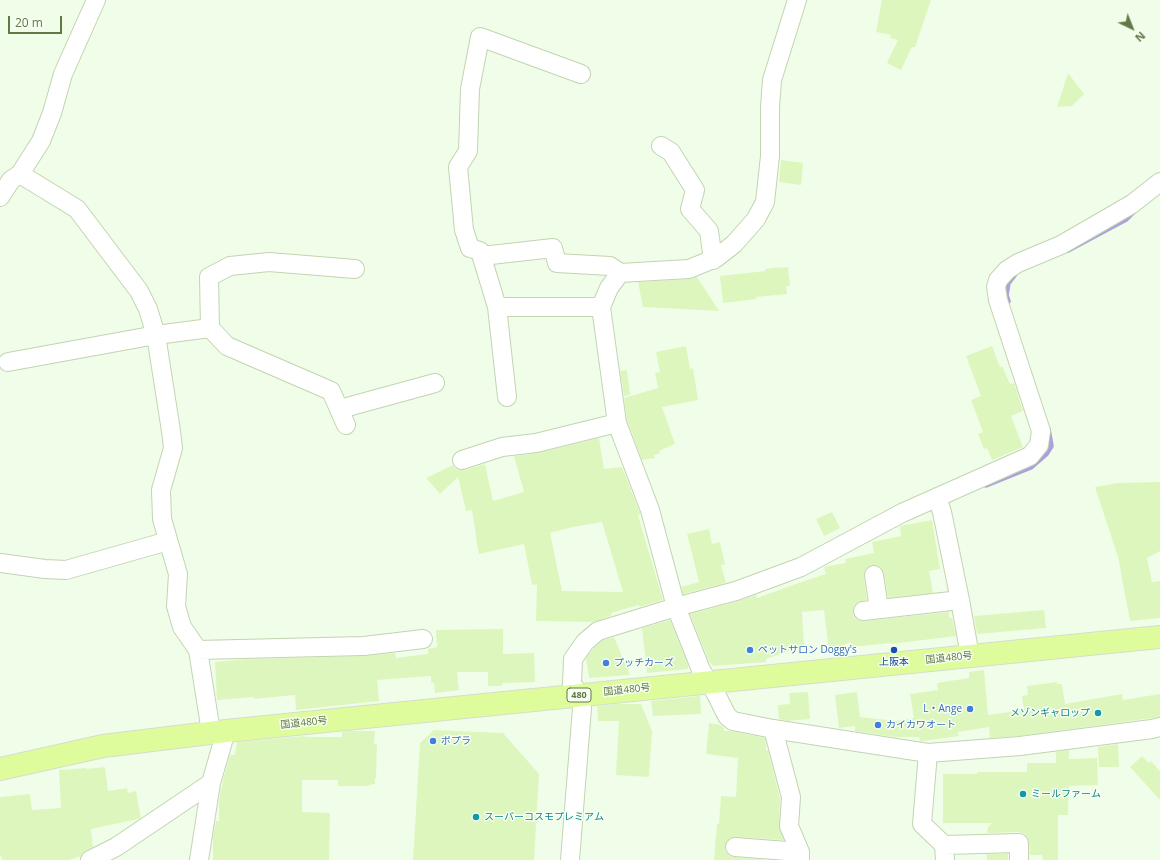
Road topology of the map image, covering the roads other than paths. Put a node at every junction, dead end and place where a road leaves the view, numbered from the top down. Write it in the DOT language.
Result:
graph roads {
  1 [pos="96,0"];
  2 [pos="797,0"];
  3 [pos="581,74"];
  4 [pos="662,146"];
  5 [pos="10,175"];
  6 [pos="1160,182"];
  7 [pos="0,197"];
  8 [pos="482,256"];
  9 [pos="713,260"];
  10 [pos="355,270"];
  11 [pos="620,273"];
  12 [pos="497,307"];
  13 [pos="601,307"];
  14 [pos="210,328"];
  15 [pos="156,335"];
  16 [pos="8,362"];
  17 [pos="435,383"];
  18 [pos="507,397"];
  19 [pos="617,423"];
  20 [pos="462,460"];
  21 [pos="937,497"];
  22 [pos="168,541"];
  23 [pos="0,563"];
  24 [pos="874,575"];
  25 [pos="960,600"];
  26 [pos="676,607"];
  27 [pos="1160,637"];
  28 [pos="424,639"];
  29 [pos="198,650"];
  30 [pos="970,656"];
  31 [pos="709,682"];
  32 [pos="580,695"];
  33 [pos="773,729"];
  34 [pos="218,732"];
  35 [pos="1157,733"];
  36 [pos="928,752"];
  37 [pos="0,770"];
  38 [pos="211,784"];
  39 [pos="735,848"];
  40 [pos="945,852"];
  41 [pos="800,856"];
  42 [pos="93,859"];
  43 [pos="199,860"];
  44 [pos="570,860"];
  45 [pos="1018,860"];
  1 -- 5 [label="street"];
  2 -- 9 [label="street"];
  3 -- 8 [label="street"];
  4 -- 9 [label="street"];
  5 -- 7 [label="street"];
  5 -- 15 [label="street"];
  6 -- 21 [label="street"];
  8 -- 11 [label="street"];
  8 -- 12 [label="street"];
  9 -- 11 [label="street"];
  10 -- 14 [label="street"];
  11 -- 13 [label="street"];
  12 -- 13 [label="street"];
  12 -- 18 [label="street"];
  13 -- 19 [label="street"];
  14 -- 15 [label="street"];
  14 -- 17 [label="street"];
  15 -- 16 [label="street"];
  15 -- 22 [label="street"];
  19 -- 20 [label="street"];
  19 -- 26 [label="street"];
  21 -- 25 [label="street"];
  21 -- 26 [label="street"];
  22 -- 23 [label="street"];
  22 -- 29 [label="street"];
  24 -- 25 [label="street"];
  25 -- 30 [label="street"];
  26 -- 31 [label="street"];
  26 -- 32 [label="street"];
  27 -- 30 [label="highway, 国道480号 / 480"];
  28 -- 29 [label="street"];
  29 -- 34 [label="street"];
  30 -- 31 [label="highway, 国道480号 / 480"];
  31 -- 32 [label="highway, 国道480号 / 480"];
  31 -- 33 [label="street"];
  32 -- 34 [label="highway, 国道480号 / 480"];
  32 -- 44 [label="street"];
  33 -- 36 [label="street"];
  33 -- 41 [label="street"];
  34 -- 37 [label="highway, 国道480号 / 480"];
  34 -- 38 [label="street"];
  35 -- 36 [label="street"];
  36 -- 40 [label="street"];
  38 -- 42 [label="street"];
  38 -- 43 [label="street"];
  39 -- 41 [label="street"];
  40 -- 45 [label="street"];
}
